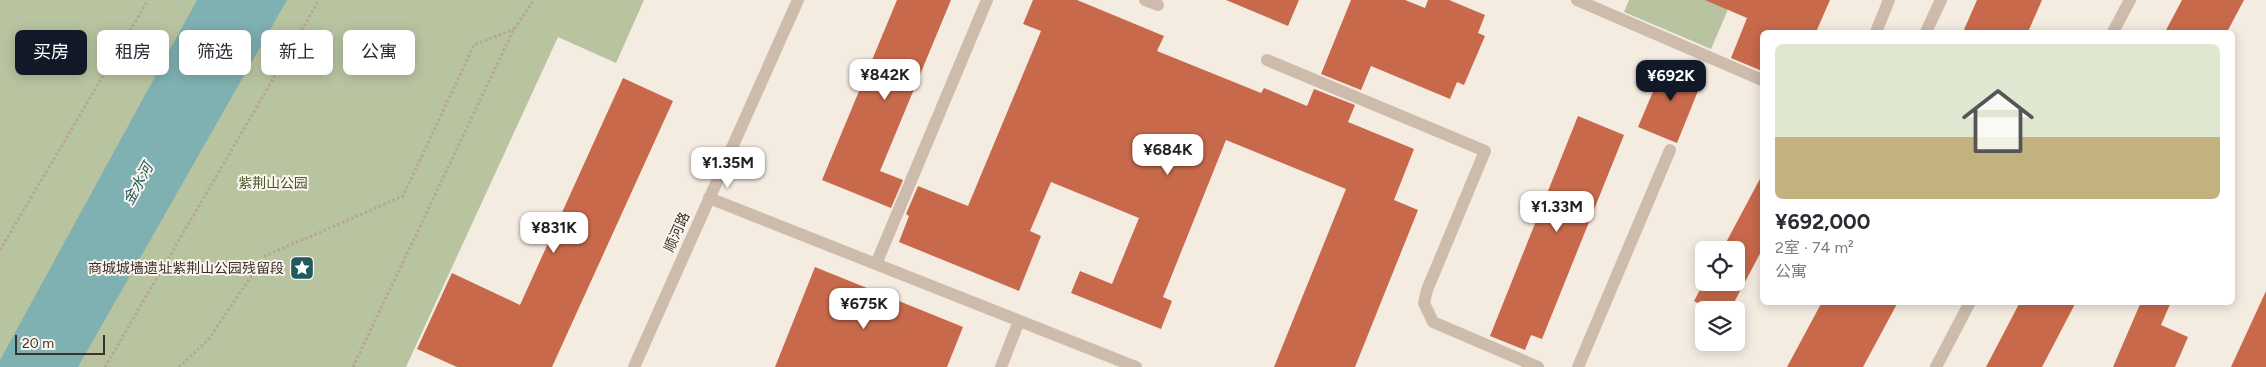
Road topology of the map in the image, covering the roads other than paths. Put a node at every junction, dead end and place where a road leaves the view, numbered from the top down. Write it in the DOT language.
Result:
graph roads {
  1 [pos="798,0"];
  2 [pos="987,0"];
  3 [pos="1145,0"];
  4 [pos="1577,0"];
  5 [pos="1890,0"];
  6 [pos="1941,0"];
  7 [pos="2130,0"];
  8 [pos="1158,5"];
  9 [pos="1877,30"];
  10 [pos="1927,30"];
  11 [pos="2114,30"];
  12 [pos="1267,60"];
  13 [pos="1760,79"];
  14 [pos="1670,150"];
  15 [pos="709,198"];
  16 [pos="876,264"];
  17 [pos="1968,305"];
  18 [pos="1019,321"];
  19 [pos="634,367"];
  20 [pos="1001,367"];
  21 [pos="1136,367"];
  22 [pos="1538,367"];
  23 [pos="1578,367"];
  24 [pos="1936,367"];
  1 -- 15 [label="street, 顺河路"];
  2 -- 16 [label="street"];
  3 -- 8 [label="street"];
  4 -- 13 [label="street"];
  5 -- 9 [label="street"];
  6 -- 10 [label="street"];
  7 -- 11 [label="street"];
  12 -- 22 [label="street"];
  14 -- 23 [label="street"];
  15 -- 16 [label="street"];
  15 -- 19 [label="street, 顺河路"];
  16 -- 18 [label="street"];
  17 -- 24 [label="street"];
  18 -- 20 [label="street"];
  18 -- 21 [label="street"];
}
